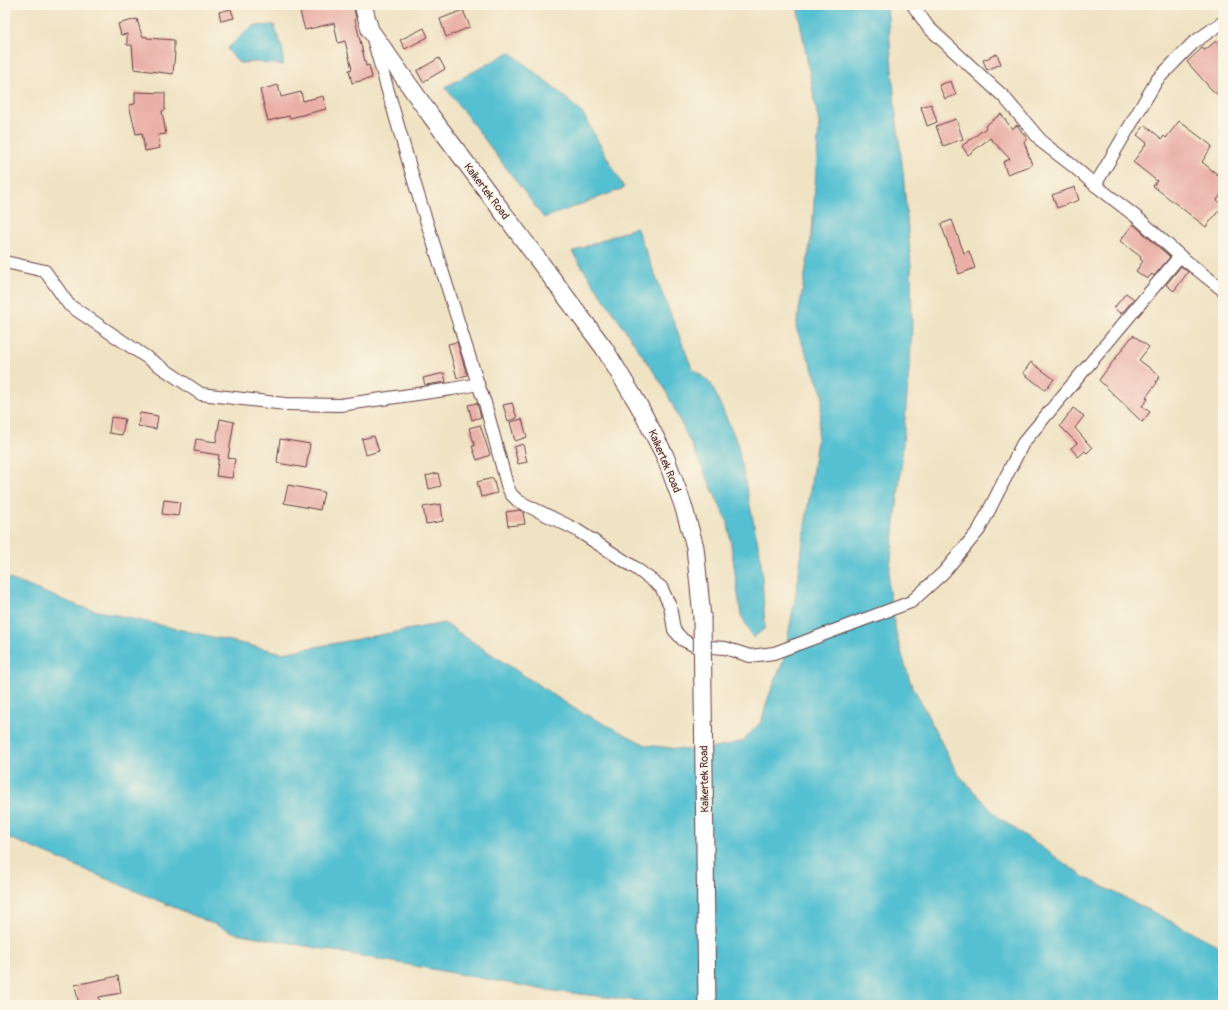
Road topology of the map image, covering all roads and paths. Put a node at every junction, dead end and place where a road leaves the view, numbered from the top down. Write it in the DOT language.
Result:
graph roads {
  1 [pos="363,5"];
  2 [pos="914,5"];
  3 [pos="1223,22"];
  4 [pos="370,30"];
  5 [pos="1095,185"];
  6 [pos="1180,256"];
  7 [pos="5,262"];
  8 [pos="1223,290"];
  9 [pos="478,384"];
  10 [pos="707,1005"];
  1 -- 4 [label="main road, Kaikertek Road"];
  2 -- 5 [label="street"];
  3 -- 5 [label="street"];
  4 -- 9 [label="street"];
  4 -- 10 [label="main road, Kaikertek Road, bridge"];
  5 -- 6 [label="street"];
  6 -- 8 [label="street"];
  6 -- 9 [label="street"];
  7 -- 9 [label="street"];
}
